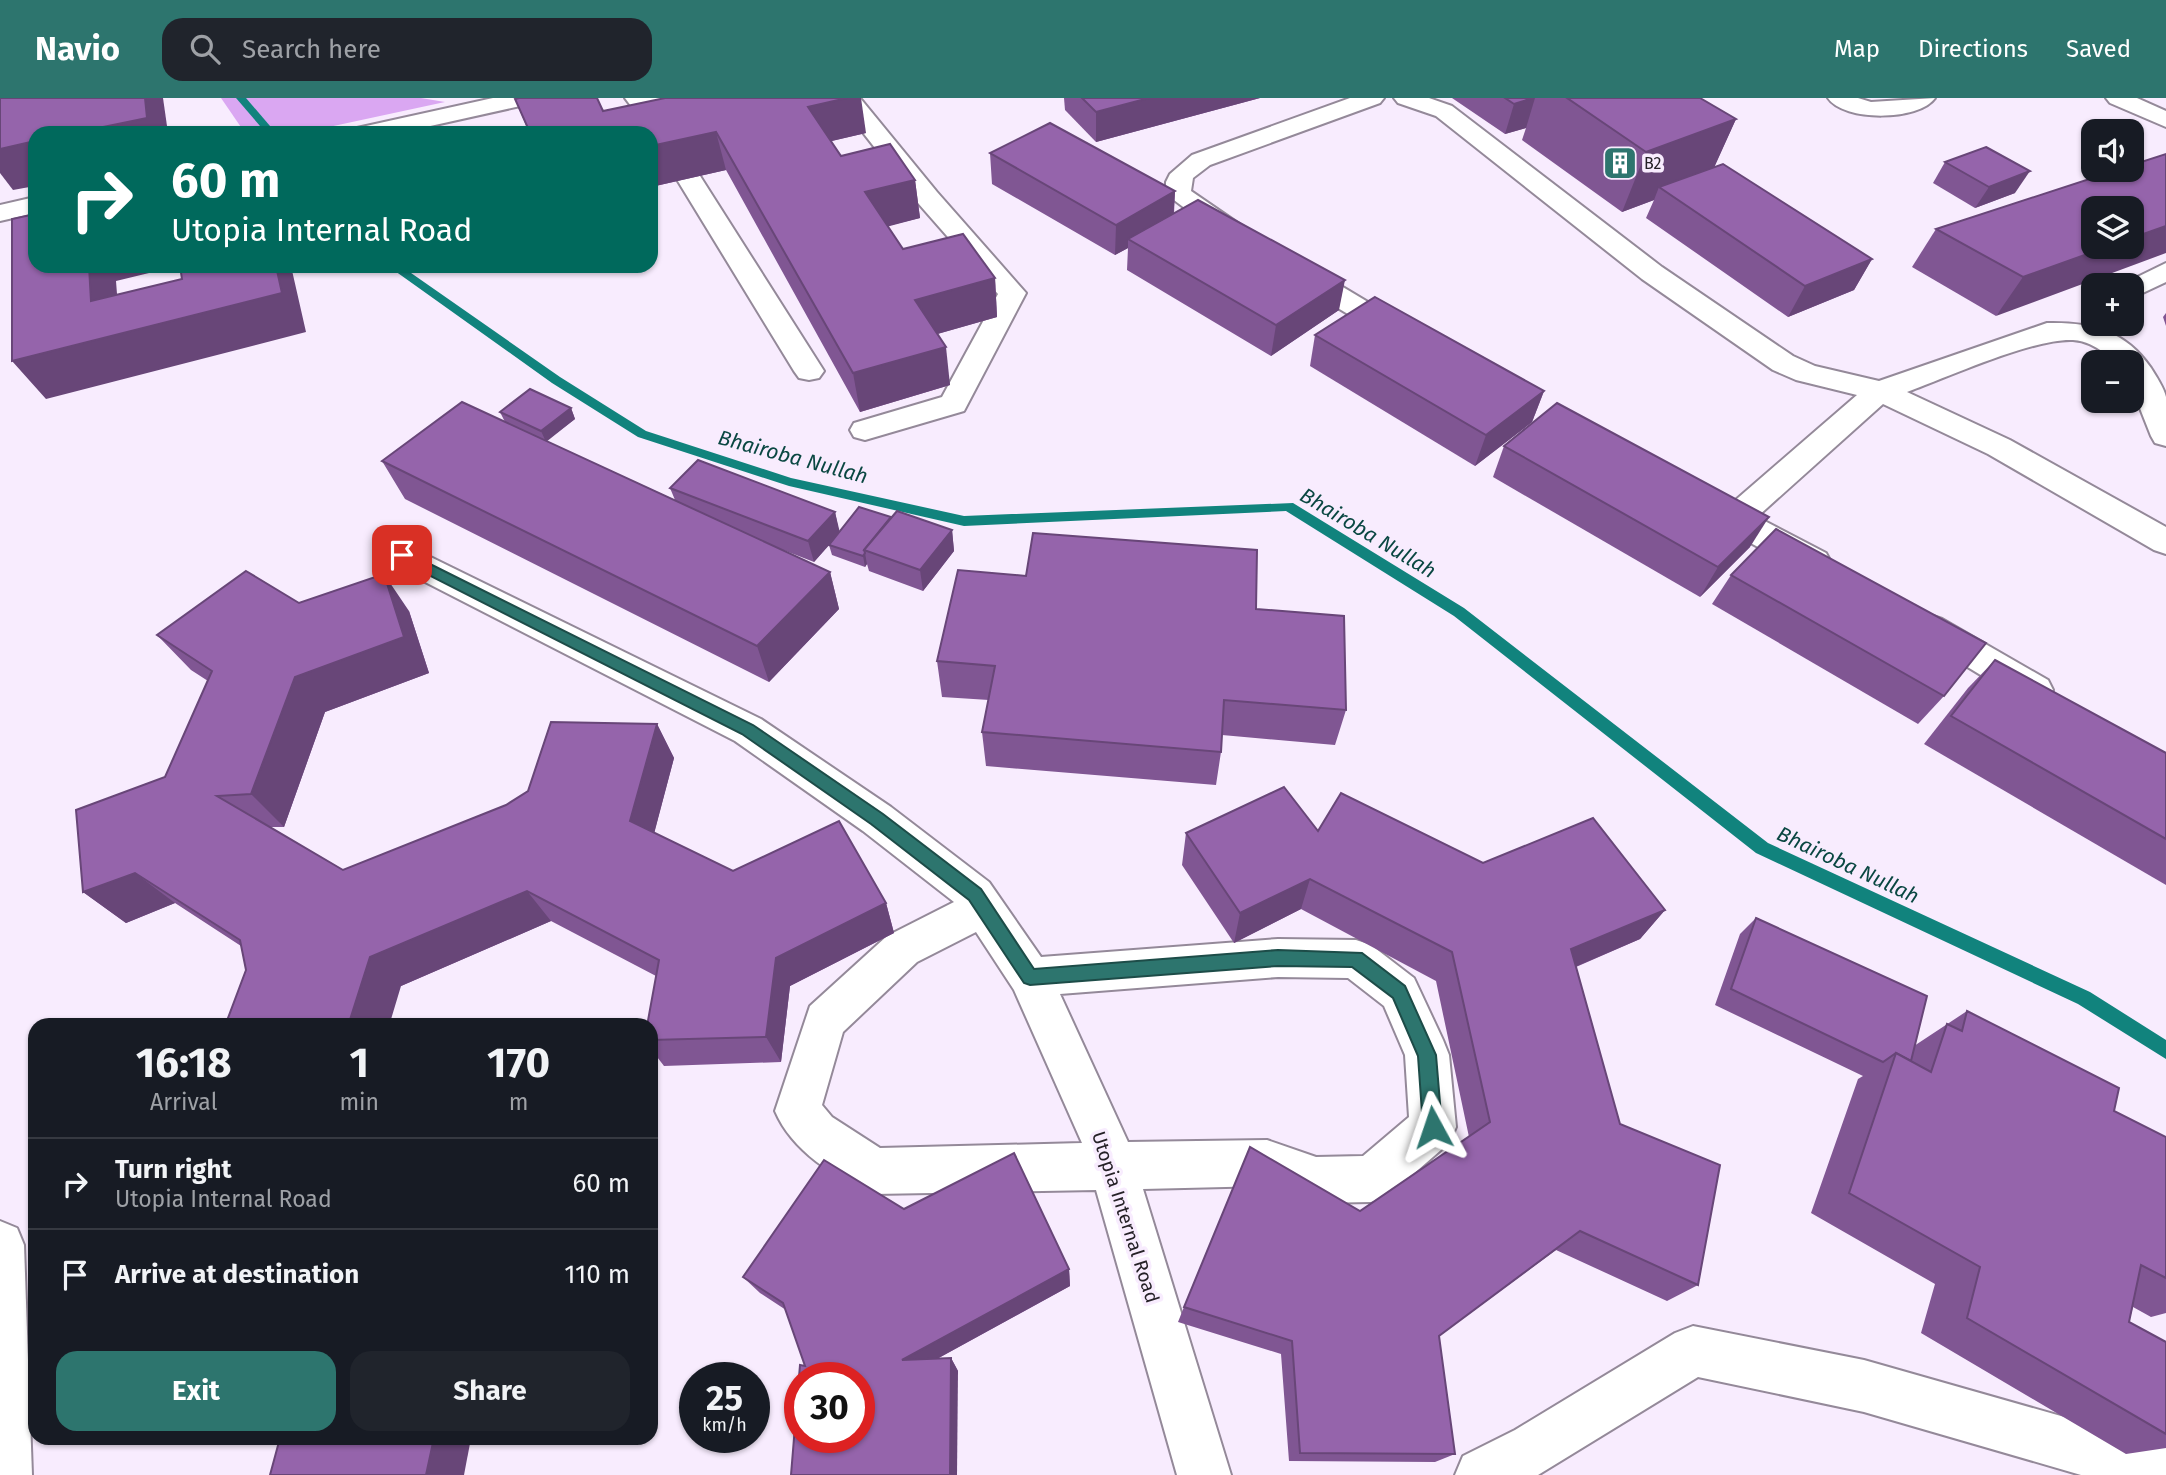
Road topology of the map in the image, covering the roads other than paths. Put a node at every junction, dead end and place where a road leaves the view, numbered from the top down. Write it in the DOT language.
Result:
graph roads {
  1 [pos="526,98"];
  2 [pos="691,98"];
  3 [pos="848,98"];
  4 [pos="1372,98"];
  5 [pos="1406,98"];
  6 [pos="1840,98"];
  7 [pos="1923,98"];
  8 [pos="2118,98"];
  9 [pos="634,107"];
  10 [pos="2166,120"];
  11 [pos="381,126"];
  12 [pos="647,126"];
  13 [pos="658,143"];
  14 [pos="28,207"];
  15 [pos="0,213"];
  16 [pos="2166,271"];
  17 [pos="2144,283"];
  18 [pos="2081,319"];
  19 [pos="2059,331"];
  20 [pos="1423,347"];
  21 [pos="809,371"];
  22 [pos="1880,391"];
  23 [pos="865,430"];
  24 [pos="2166,436"];
  25 [pos="1685,493"];
  26 [pos="1733,520"];
  27 [pos="2166,542"];
  28 [pos="402,555"];
  29 [pos="1844,578"];
  30 [pos="1905,612"];
  31 [pos="2059,705"];
  32 [pos="984,907"];
  33 [pos="1030,977"];
  34 [pos="1114,1169"];
  35 [pos="0,1245"];
  36 [pos="0,1259"];
  37 [pos="2166,1473"];
  38 [pos="5,1475"];
  39 [pos="1204,1475"];
  40 [pos="1482,1475"];
  1 -- 11 [label="street"];
  2 -- 9 [label="street"];
  3 -- 23 [label="street"];
  4 -- 20 [label="street"];
  5 -- 22 [label="street"];
  6 -- 7 [label="street"];
  8 -- 10 [label="street"];
  9 -- 12 [label="street"];
  13 -- 21 [label="street"];
  14 -- 15 [label="street"];
  16 -- 17 [label="street"];
  18 -- 19 [label="street"];
  19 -- 22 [label="street"];
  19 -- 24 [label="street"];
  22 -- 26 [label="street"];
  22 -- 27 [label="street"];
  25 -- 26 [label="street"];
  26 -- 29 [label="street"];
  28 -- 32 [label="street, Utopia Internal Road"];
  30 -- 31 [label="street"];
  32 -- 33 [label="street, Utopia Internal Road"];
  32 -- 34 [label="street"];
  33 -- 34 [label="street, Utopia Internal Road"];
  33 -- 34 [label="street"];
  34 -- 39 [label="street, Utopia Internal Road"];
  35 -- 36 [label="street"];
  36 -- 38 [label="street"];
  37 -- 40 [label="street"];
}
